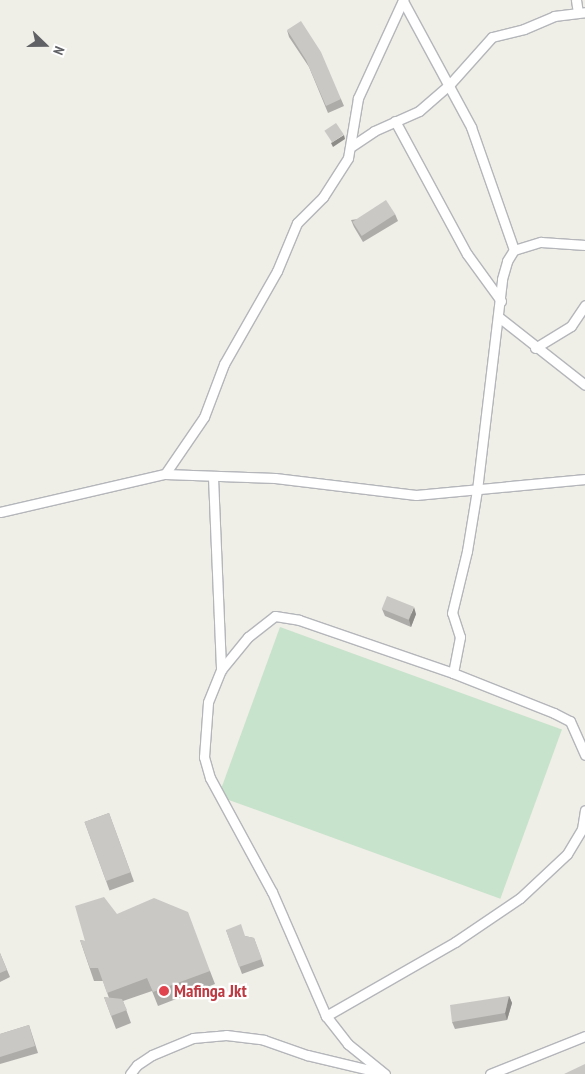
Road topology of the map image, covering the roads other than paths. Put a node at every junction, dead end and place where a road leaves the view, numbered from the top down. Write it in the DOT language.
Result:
graph roads {
  1 [pos="403,0"];
  2 [pos="576,0"];
  3 [pos="582,12"];
  4 [pos="450,84"];
  5 [pos="395,122"];
  6 [pos="352,146"];
  7 [pos="585,245"];
  8 [pos="514,250"];
  9 [pos="502,301"];
  10 [pos="585,305"];
  11 [pos="500,318"];
  12 [pos="535,348"];
  13 [pos="585,385"];
  14 [pos="165,474"];
  15 [pos="213,477"];
  16 [pos="585,479"];
  17 [pos="477,490"];
  18 [pos="0,512"];
  19 [pos="221,670"];
  20 [pos="452,673"];
  21 [pos="585,755"];
  22 [pos="585,810"];
  23 [pos="326,1016"];
  24 [pos="585,1036"];
  25 [pos="130,1074"];
  26 [pos="384,1074"];
  27 [pos="490,1074"];
  1 -- 4 [label="lane"];
  1 -- 6 [label="lane"];
  2 -- 3 [label="lane"];
  3 -- 4 [label="lane"];
  4 -- 5 [label="lane"];
  4 -- 8 [label="lane"];
  5 -- 6 [label="lane"];
  5 -- 9 [label="lane"];
  6 -- 14 [label="lane"];
  7 -- 8 [label="lane"];
  8 -- 9 [label="lane"];
  9 -- 11 [label="lane"];
  10 -- 12 [label="lane"];
  11 -- 12 [label="lane"];
  11 -- 17 [label="lane"];
  12 -- 13 [label="lane"];
  14 -- 15 [label="lane"];
  14 -- 18 [label="lane"];
  15 -- 17 [label="lane"];
  15 -- 19 [label="lane"];
  16 -- 17 [label="lane"];
  17 -- 20 [label="lane"];
  19 -- 20 [label="lane"];
  19 -- 23 [label="lane"];
  20 -- 21 [label="lane"];
  22 -- 23 [label="lane"];
  23 -- 26 [label="lane"];
  24 -- 27 [label="lane"];
  25 -- 26 [label="lane"];
}
